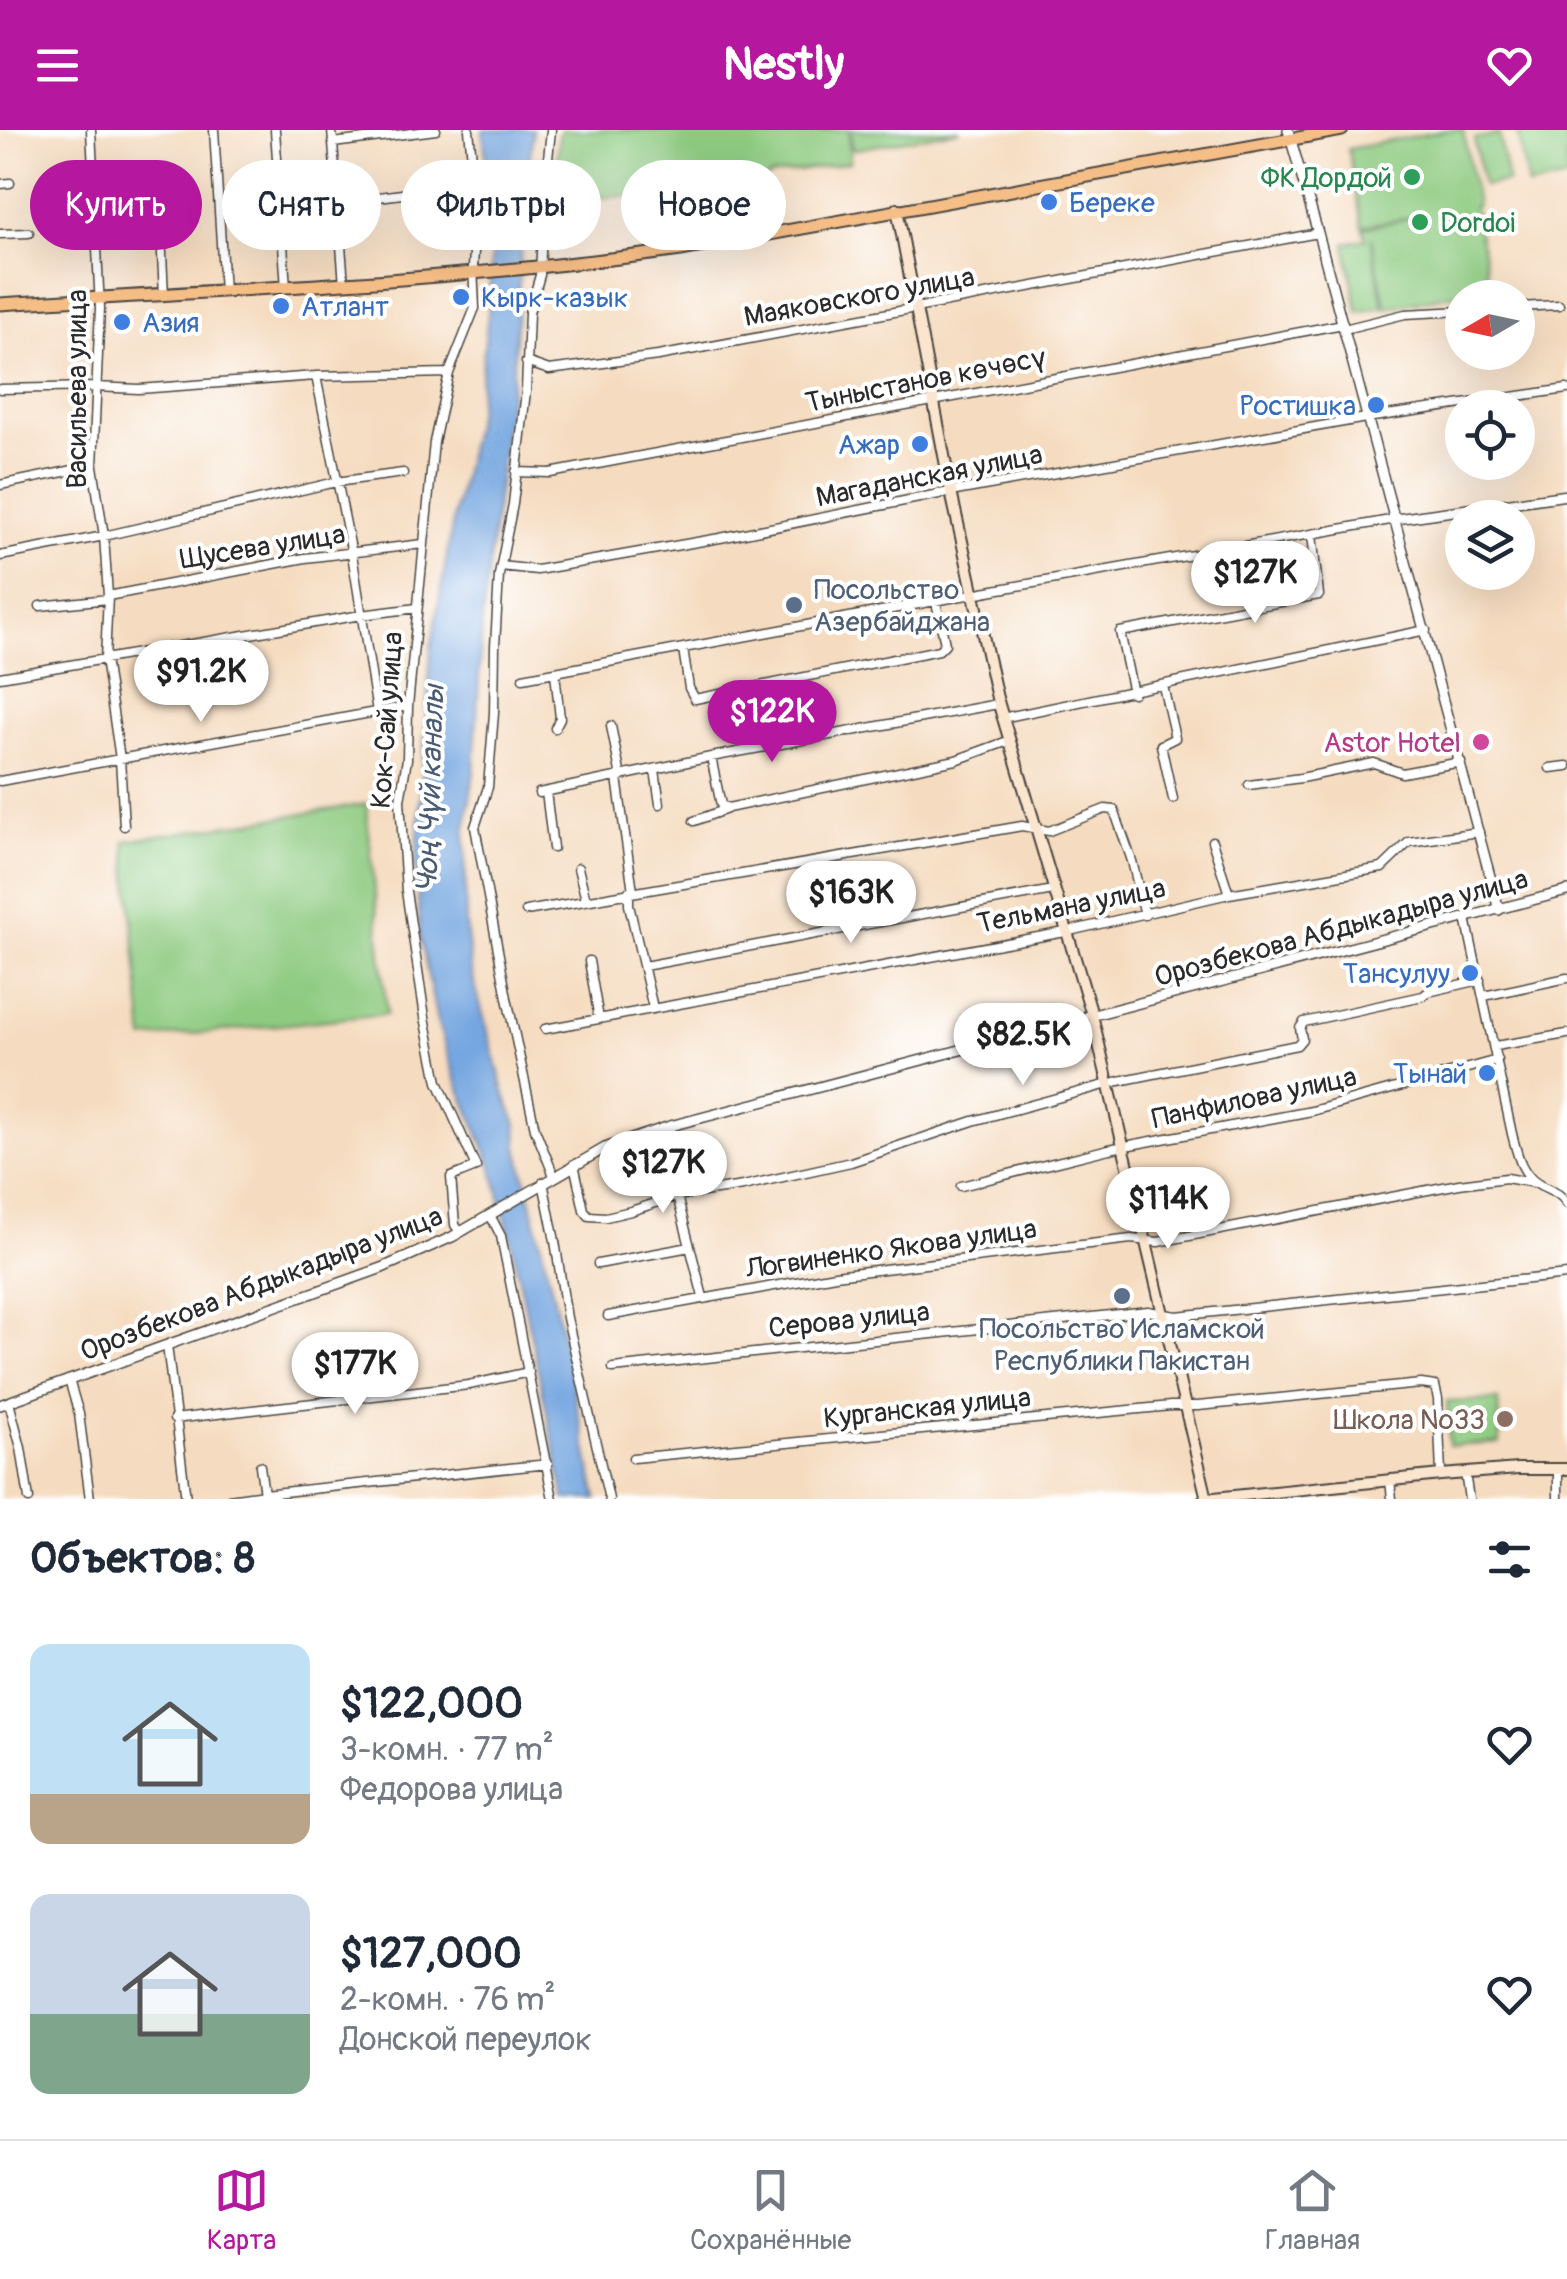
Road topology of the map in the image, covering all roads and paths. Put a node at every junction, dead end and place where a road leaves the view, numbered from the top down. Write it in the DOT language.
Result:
graph roads {
  1 [pos="91,130"];
  2 [pos="214,130"];
  3 [pos="275,130"];
  4 [pos="332,130"];
  5 [pos="436,130"];
  6 [pos="469,130"];
  7 [pos="551,130"];
  8 [pos="1342,130"];
  9 [pos="1289,135"];
  10 [pos="333,143"];
  11 [pos="335,160"];
  12 [pos="471,160"];
  13 [pos="897,210"];
  14 [pos="29,233"];
  15 [pos="1318,233"];
  16 [pos="0,234"];
  17 [pos="162,250"];
  18 [pos="342,250"];
  19 [pos="477,250"];
  20 [pos="540,267"];
  21 [pos="478,272"];
  22 [pos="344,284"];
  23 [pos="286,288"];
  24 [pos="224,292"];
  25 [pos="164,295"];
  26 [pos="100,298"];
  27 [pos="0,304"];
  28 [pos="1558,305"];
  29 [pos="1535,306"];
  30 [pos="915,308"];
  31 [pos="1445,311"];
  32 [pos="1343,327"];
  33 [pos="526,362"];
  34 [pos="449,374"];
  35 [pos="316,376"];
  36 [pos="94,386"];
  37 [pos="0,389"];
  38 [pos="1567,389"];
  39 [pos="932,401"];
  40 [pos="1366,418"];
  41 [pos="92,466"];
  42 [pos="516,472"];
  43 [pos="403,473"];
  44 [pos="336,482"];
  45 [pos="0,485"];
  46 [pos="950,492"];
  47 [pos="1567,495"];
  48 [pos="1396,519"];
  49 [pos="1312,534"];
  50 [pos="104,536"];
  51 [pos="423,544"];
  52 [pos="352,554"];
  53 [pos="0,556"];
  54 [pos="501,566"];
  55 [pos="972,594"];
  56 [pos="108,597"];
  57 [pos="936,602"];
  58 [pos="40,606"];
  59 [pos="417,608"];
  60 [pos="361,615"];
  61 [pos="1426,630"];
  62 [pos="683,649"];
  63 [pos="105,659"];
  64 [pos="555,672"];
  65 [pos="0,677"];
  66 [pos="524,678"];
  67 [pos="1163,686"];
  68 [pos="1133,692"];
  69 [pos="998,704"];
  70 [pos="408,706"];
  71 [pos="378,712"];
  72 [pos="1002,718"];
  73 [pos="611,726"];
  74 [pos="554,728"];
  75 [pos="1008,741"];
  76 [pos="711,758"];
  77 [pos="120,759"];
  78 [pos="1461,762"];
  79 [pos="1567,766"];
  80 [pos="1550,768"];
  81 [pos="655,770"];
  82 [pos="619,778"];
  83 [pos="0,782"];
  84 [pos="1249,785"];
  85 [pos="1172,799"];
  86 [pos="660,804"];
  87 [pos="728,808"];
  88 [pos="694,821"];
  89 [pos="124,826"];
  90 [pos="1035,828"];
  91 [pos="1479,832"];
  92 [pos="1212,840"];
  93 [pos="554,848"];
  94 [pos="578,868"];
  95 [pos="1053,890"];
  96 [pos="1567,890"];
  97 [pos="631,891"];
  98 [pos="1229,894"];
  99 [pos="586,900"];
  100 [pos="526,910"];
  101 [pos="1499,910"];
  102 [pos="1145,915"];
  103 [pos="1466,918"];
  104 [pos="1065,932"];
  105 [pos="589,961"];
  106 [pos="644,966"];
  107 [pos="1567,978"];
  108 [pos="1480,980"];
  109 [pos="1484,996"];
  110 [pos="653,1008"];
  111 [pos="1092,1015"];
  112 [pos="599,1019"];
  113 [pos="545,1030"];
  114 [pos="1567,1034"];
  115 [pos="1494,1046"];
  116 [pos="1497,1060"];
  117 [pos="1108,1084"];
  118 [pos="670,1126"];
  119 [pos="1123,1148"];
  120 [pos="574,1164"];
  121 [pos="554,1176"];
  122 [pos="1536,1183"];
  123 [pos="540,1184"];
  124 [pos="961,1186"];
  125 [pos="677,1196"];
  126 [pos="1567,1204"];
  127 [pos="492,1214"];
  128 [pos="460,1232"];
  129 [pos="1145,1240"];
  130 [pos="690,1247"];
  131 [pos="598,1264"];
  132 [pos="1567,1275"];
  133 [pos="703,1297"];
  134 [pos="1162,1314"];
  135 [pos="608,1316"];
  136 [pos="167,1345"];
  137 [pos="613,1368"];
  138 [pos="529,1372"];
  139 [pos="69,1380"];
  140 [pos="4,1403"];
  141 [pos="1184,1405"];
  142 [pos="174,1419"];
  143 [pos="633,1458"];
  144 [pos="548,1464"];
  145 [pos="260,1466"];
  146 [pos="1562,1469"];
  147 [pos="1465,1473"];
  148 [pos="1441,1475"];
  149 [pos="1390,1480"];
  150 [pos="1301,1494"];
  151 [pos="269,1495"];
  152 [pos="29,1499"];
  153 [pos="90,1499"];
  154 [pos="186,1499"];
  155 [pos="229,1499"];
  156 [pos="553,1499"];
  157 [pos="609,1499"];
  158 [pos="1206,1499"];
  159 [pos="1392,1499"];
  160 [pos="1469,1499"];
  161 [pos="1558,1499"];
  1 -- 26 [label="street, Васильева улица"];
  2 -- 24 [label="street"];
  3 -- 23 [label="street"];
  4 -- 10 [label="street"];
  5 -- 10 [label="street"];
  6 -- 12 [label="street, Кок-Сай улица"];
  7 -- 20 [label="street"];
  8 -- 9 [label="main road"];
  9 -- 13 [label="main road"];
  9 -- 15 [label="street"];
  10 -- 11 [label="street"];
  13 -- 20 [label="main road"];
  13 -- 30 [label="main road"];
  14 -- 16 [label="street"];
  15 -- 30 [label="street, Маяковского улица"];
  15 -- 32 [label="street"];
  17 -- 25 [label="street"];
  18 -- 22 [label="street"];
  19 -- 21 [label="street, Кок-Сай улица"];
  20 -- 21 [label="main road"];
  20 -- 33 [label="street"];
  21 -- 22 [label="main road"];
  21 -- 34 [label="street, Кок-Сай улица"];
  22 -- 23 [label="main road"];
  23 -- 24 [label="main road"];
  24 -- 25 [label="main road"];
  25 -- 26 [label="main road"];
  26 -- 27 [label="main road"];
  26 -- 36 [label="street, Васильева улица"];
  28 -- 29 [label="street"];
  30 -- 33 [label="street, Маяковского улица"];
  30 -- 39 [label="main road"];
  31 -- 32 [label="street, Тыныстанов көчөсү"];
  32 -- 39 [label="street, Тыныстанов көчөсү"];
  32 -- 40 [label="street"];
  33 -- 42 [label="street"];
  34 -- 35 [label="street"];
  34 -- 51 [label="street, Кок-Сай улица"];
  35 -- 36 [label="street"];
  35 -- 44 [label="street"];
  36 -- 37 [label="street"];
  36 -- 41 [label="street, Васильева улица"];
  38 -- 40 [label="street, Магаданская улица"];
  39 -- 42 [label="street, Тыныстанов көчөсү"];
  39 -- 46 [label="main road"];
  40 -- 46 [label="street, Магаданская улица"];
  40 -- 48 [label="street"];
  41 -- 45 [label="street"];
  41 -- 50 [label="street, Васильева улица"];
  42 -- 54 [label="street"];
  43 -- 44 [label="street"];
  44 -- 50 [label="street"];
  44 -- 52 [label="street"];
  46 -- 54 [label="street, Магаданская улица"];
  46 -- 55 [label="main road"];
  47 -- 48 [label="street"];
  48 -- 49 [label="street"];
  48 -- 61 [label="street"];
  49 -- 55 [label="street"];
  49 -- 68 [label="street"];
  50 -- 53 [label="street"];
  50 -- 56 [label="street, Васильева улица"];
  51 -- 52 [label="street, Щусева улица"];
  51 -- 59 [label="street, Кок-Сай улица"];
  52 -- 56 [label="street, Щусева улица"];
  52 -- 60 [label="street"];
  54 -- 121 [label="street"];
  55 -- 57 [label="street"];
  55 -- 69 [label="main road"];
  56 -- 58 [label="street, Щусева улица"];
  56 -- 63 [label="street, Васильева улица"];
  57 -- 62 [label="street"];
  57 -- 62 [label="street"];
  59 -- 60 [label="street"];
  59 -- 70 [label="street, Кок-Сай улица"];
  60 -- 63 [label="street"];
  60 -- 71 [label="street"];
  61 -- 67 [label="street"];
  61 -- 78 [label="street"];
  62 -- 64 [label="street"];
  63 -- 65 [label="street"];
  63 -- 77 [label="street, Васильева улица"];
  64 -- 66 [label="street"];
  64 -- 74 [label="street"];
  67 -- 68 [label="street"];
  67 -- 85 [label="street"];
  68 -- 72 [label="street"];
  69 -- 72 [label="main road"];
  69 -- 76 [label="street"];
  70 -- 71 [label="street"];
  70 -- 128 [label="street, Кок-Сай улица"];
  71 -- 77 [label="street"];
  72 -- 75 [label="main road"];
  73 -- 82 [label="street"];
  75 -- 87 [label="street"];
  75 -- 90 [label="main road"];
  76 -- 81 [label="street"];
  76 -- 87 [label="street"];
  77 -- 83 [label="street"];
  77 -- 89 [label="street, Васильева улица"];
  78 -- 84 [label="street"];
  78 -- 91 [label="street"];
  79 -- 80 [label="street"];
  81 -- 82 [label="street"];
  81 -- 86 [label="street"];
  82 -- 93 [label="street"];
  82 -- 97 [label="street"];
  87 -- 88 [label="street"];
  90 -- 95 [label="main road"];
  90 -- 97 [label="street"];
  90 -- 102 [label="street"];
  91 -- 98 [label="street, Тельмана улица"];
  91 -- 101 [label="street"];
  92 -- 98 [label="street"];
  94 -- 99 [label="street"];
  95 -- 104 [label="main road"];
  95 -- 106 [label="street"];
  96 -- 101 [label="street, Орозбекова Абдыкадыра улица"];
  97 -- 99 [label="street"];
  97 -- 106 [label="street"];
  98 -- 102 [label="street, Тельмана улица"];
  99 -- 100 [label="street"];
  101 -- 103 [label="street, Орозбекова Абдыкадыра улица"];
  102 -- 104 [label="street, Тельмана улица"];
  103 -- 108 [label="street"];
  103 -- 111 [label="street, Орозбекова Абдыкадыра улица"];
  104 -- 110 [label="street, Тельмана улица"];
  104 -- 111 [label="main road"];
  105 -- 112 [label="street"];
  106 -- 110 [label="street"];
  107 -- 109 [label="street"];
  108 -- 109 [label="street"];
  108 -- 117 [label="street"];
  109 -- 115 [label="street"];
  110 -- 112 [label="street, Тельмана улица"];
  111 -- 117 [label="main road"];
  111 -- 118 [label="street, Орозбекова Абдыкадыра улица"];
  112 -- 113 [label="street, Тельмана улица"];
  114 -- 115 [label="street"];
  115 -- 116 [label="street"];
  116 -- 119 [label="street, Панфилова улица"];
  116 -- 122 [label="street"];
  117 -- 119 [label="main road"];
  117 -- 125 [label="street"];
  118 -- 120 [label="street, Орозбекова Абдыкадыра улица"];
  118 -- 125 [label="street"];
  119 -- 124 [label="street, Панфилова улица"];
  119 -- 129 [label="main road"];
  120 -- 121 [label="street, Орозбекова Абдыкадыра улица"];
  120 -- 125 [label="street"];
  121 -- 123 [label="street, Орозбекова Абдыкадыра улица"];
  122 -- 126 [label="street"];
  122 -- 129 [label="street, Логвиненко Якова улица"];
  123 -- 127 [label="street, Орозбекова Абдыкадыра улица"];
  123 -- 157 [label="street"];
  125 -- 130 [label="street"];
  127 -- 128 [label="street, Орозбекова Абдыкадыра улица"];
  127 -- 138 [label="street"];
  128 -- 136 [label="street, Орозбекова Абдыкадыра улица"];
  129 -- 133 [label="street, Логвиненко Якова улица"];
  129 -- 134 [label="main road"];
  130 -- 131 [label="street"];
  130 -- 133 [label="street"];
  132 -- 134 [label="street, Серова улица"];
  133 -- 135 [label="street, Логвиненко Якова улица"];
  134 -- 137 [label="street, Серова улица"];
  134 -- 141 [label="main road"];
  136 -- 139 [label="street, Орозбекова Абдыкадыра улица"];
  136 -- 142 [label="street"];
  138 -- 142 [label="street"];
  138 -- 144 [label="street"];
  139 -- 140 [label="street, Орозбекова Абдыкадыра улица"];
  139 -- 153 [label="street"];
  140 -- 152 [label="street"];
  141 -- 143 [label="street, Курганская улица"];
  141 -- 148 [label="street, Курганская улица"];
  141 -- 158 [label="main road"];
  142 -- 154 [label="street"];
  144 -- 151 [label="street"];
  144 -- 156 [label="street"];
  145 -- 151 [label="street"];
  146 -- 147 [label="main road"];
  146 -- 161 [label="street"];
  147 -- 148 [label="main road"];
  147 -- 160 [label="street"];
  148 -- 149 [label="main road"];
  149 -- 150 [label="main road"];
  149 -- 159 [label="street"];
  150 -- 158 [label="main road"];
  151 -- 155 [label="street"];
}
